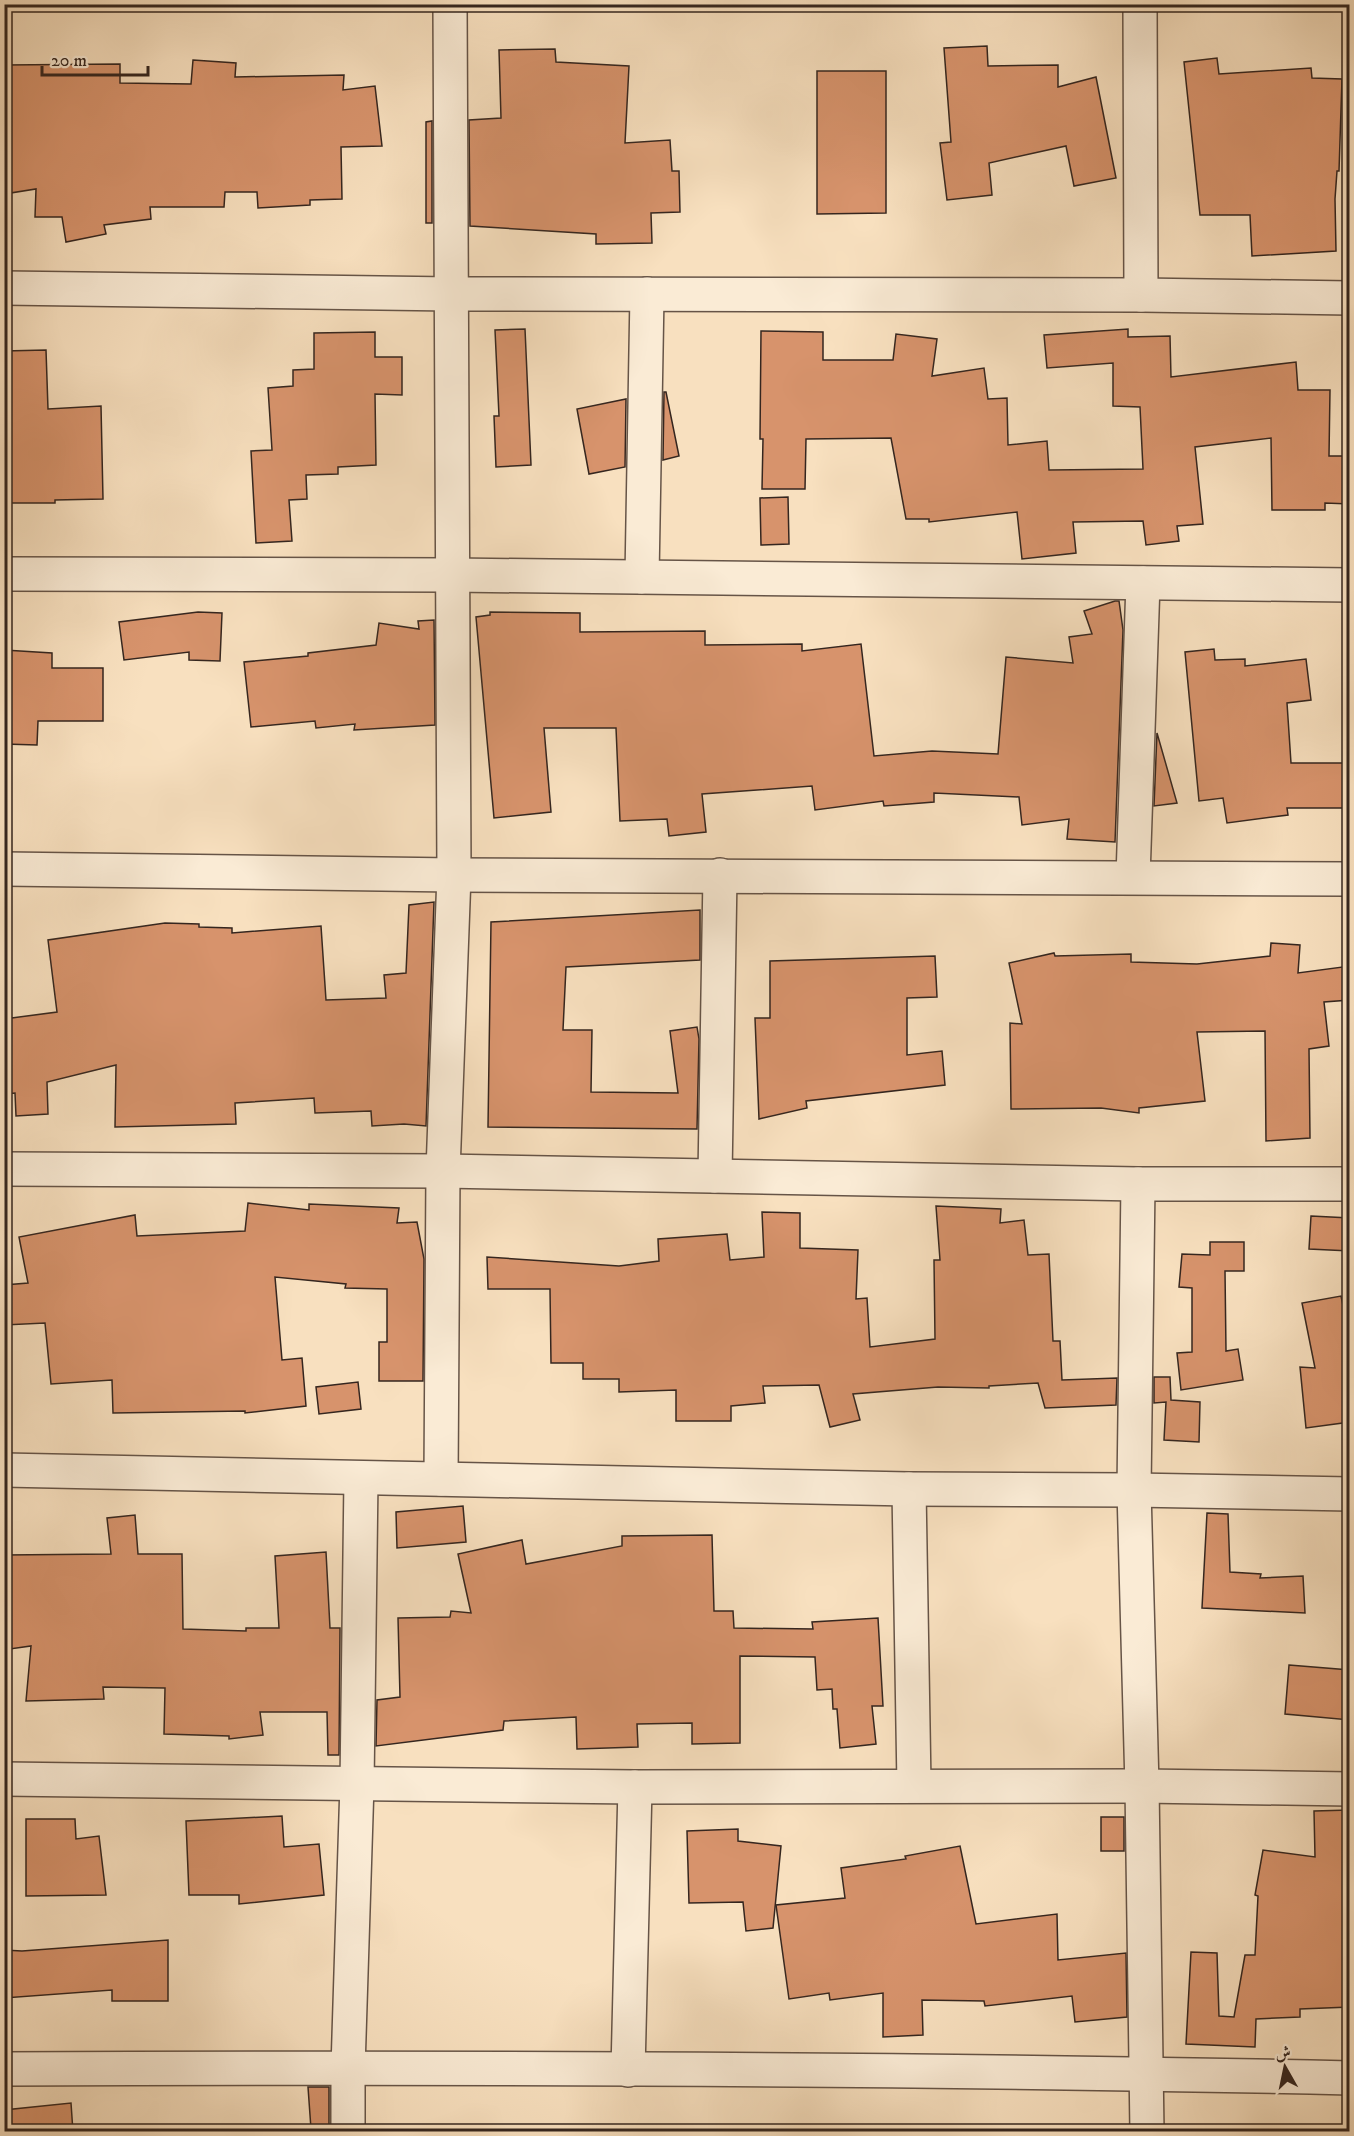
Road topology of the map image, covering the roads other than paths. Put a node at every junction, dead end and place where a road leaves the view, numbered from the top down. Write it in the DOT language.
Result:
graph roads {
  1 [pos="450,4"];
  2 [pos="1140,4"];
  3 [pos="4,288"];
  4 [pos="452,294"];
  5 [pos="647,294"];
  6 [pos="1141,295"];
  7 [pos="1350,298"];
  8 [pos="4,574"];
  9 [pos="452,574"];
  10 [pos="642,577"];
  11 [pos="1143,582"];
  12 [pos="1350,585"];
  13 [pos="4,869"];
  14 [pos="454,875"];
  15 [pos="720,875"];
  16 [pos="1133,877"];
  17 [pos="1350,879"];
  18 [pos="4,1169"];
  19 [pos="443,1171"];
  20 [pos="715,1176"];
  21 [pos="1138,1184"];
  22 [pos="1350,1184"];
  23 [pos="4,1470"];
  24 [pos="361,1479"];
  25 [pos="441,1479"];
  26 [pos="909,1489"];
  27 [pos="1134,1490"];
  28 [pos="1350,1494"];
  29 [pos="4,1779"];
  30 [pos="357,1784"];
  31 [pos="914,1785"];
  32 [pos="1142,1786"];
  33 [pos="635,1787"];
  34 [pos="1350,1789"];
  35 [pos="348,2068"];
  36 [pos="4,2069"];
  37 [pos="627,2070"];
  38 [pos="1146,2073"];
  39 [pos="1350,2078"];
  40 [pos="348,2132"];
  41 [pos="1147,2132"];
  1 -- 4 [label="street"];
  2 -- 6 [label="street"];
  3 -- 4 [label="street"];
  4 -- 5 [label="street"];
  4 -- 9 [label="street"];
  5 -- 6 [label="street"];
  5 -- 10 [label="street"];
  6 -- 7 [label="street"];
  8 -- 9 [label="street"];
  9 -- 10 [label="street"];
  9 -- 14 [label="street"];
  10 -- 11 [label="street"];
  11 -- 12 [label="street"];
  11 -- 16 [label="street"];
  13 -- 14 [label="street"];
  14 -- 15 [label="street"];
  14 -- 19 [label="street"];
  15 -- 16 [label="street"];
  15 -- 20 [label="street"];
  16 -- 17 [label="street"];
  18 -- 19 [label="street"];
  19 -- 20 [label="street"];
  19 -- 25 [label="street"];
  20 -- 21 [label="street"];
  21 -- 22 [label="street"];
  21 -- 27 [label="street"];
  23 -- 24 [label="street"];
  24 -- 25 [label="street"];
  24 -- 30 [label="street"];
  25 -- 26 [label="street"];
  26 -- 27 [label="street"];
  26 -- 31 [label="street"];
  27 -- 28 [label="street"];
  27 -- 32 [label="street"];
  29 -- 30 [label="street"];
  30 -- 33 [label="street"];
  30 -- 35 [label="street"];
  31 -- 32 [label="street"];
  31 -- 33 [label="street"];
  32 -- 34 [label="street"];
  32 -- 38 [label="street"];
  33 -- 37 [label="street"];
  35 -- 36 [label="street"];
  35 -- 37 [label="street"];
  35 -- 40 [label="street"];
  37 -- 38 [label="street"];
  38 -- 39 [label="street"];
  38 -- 41 [label="street"];
}
